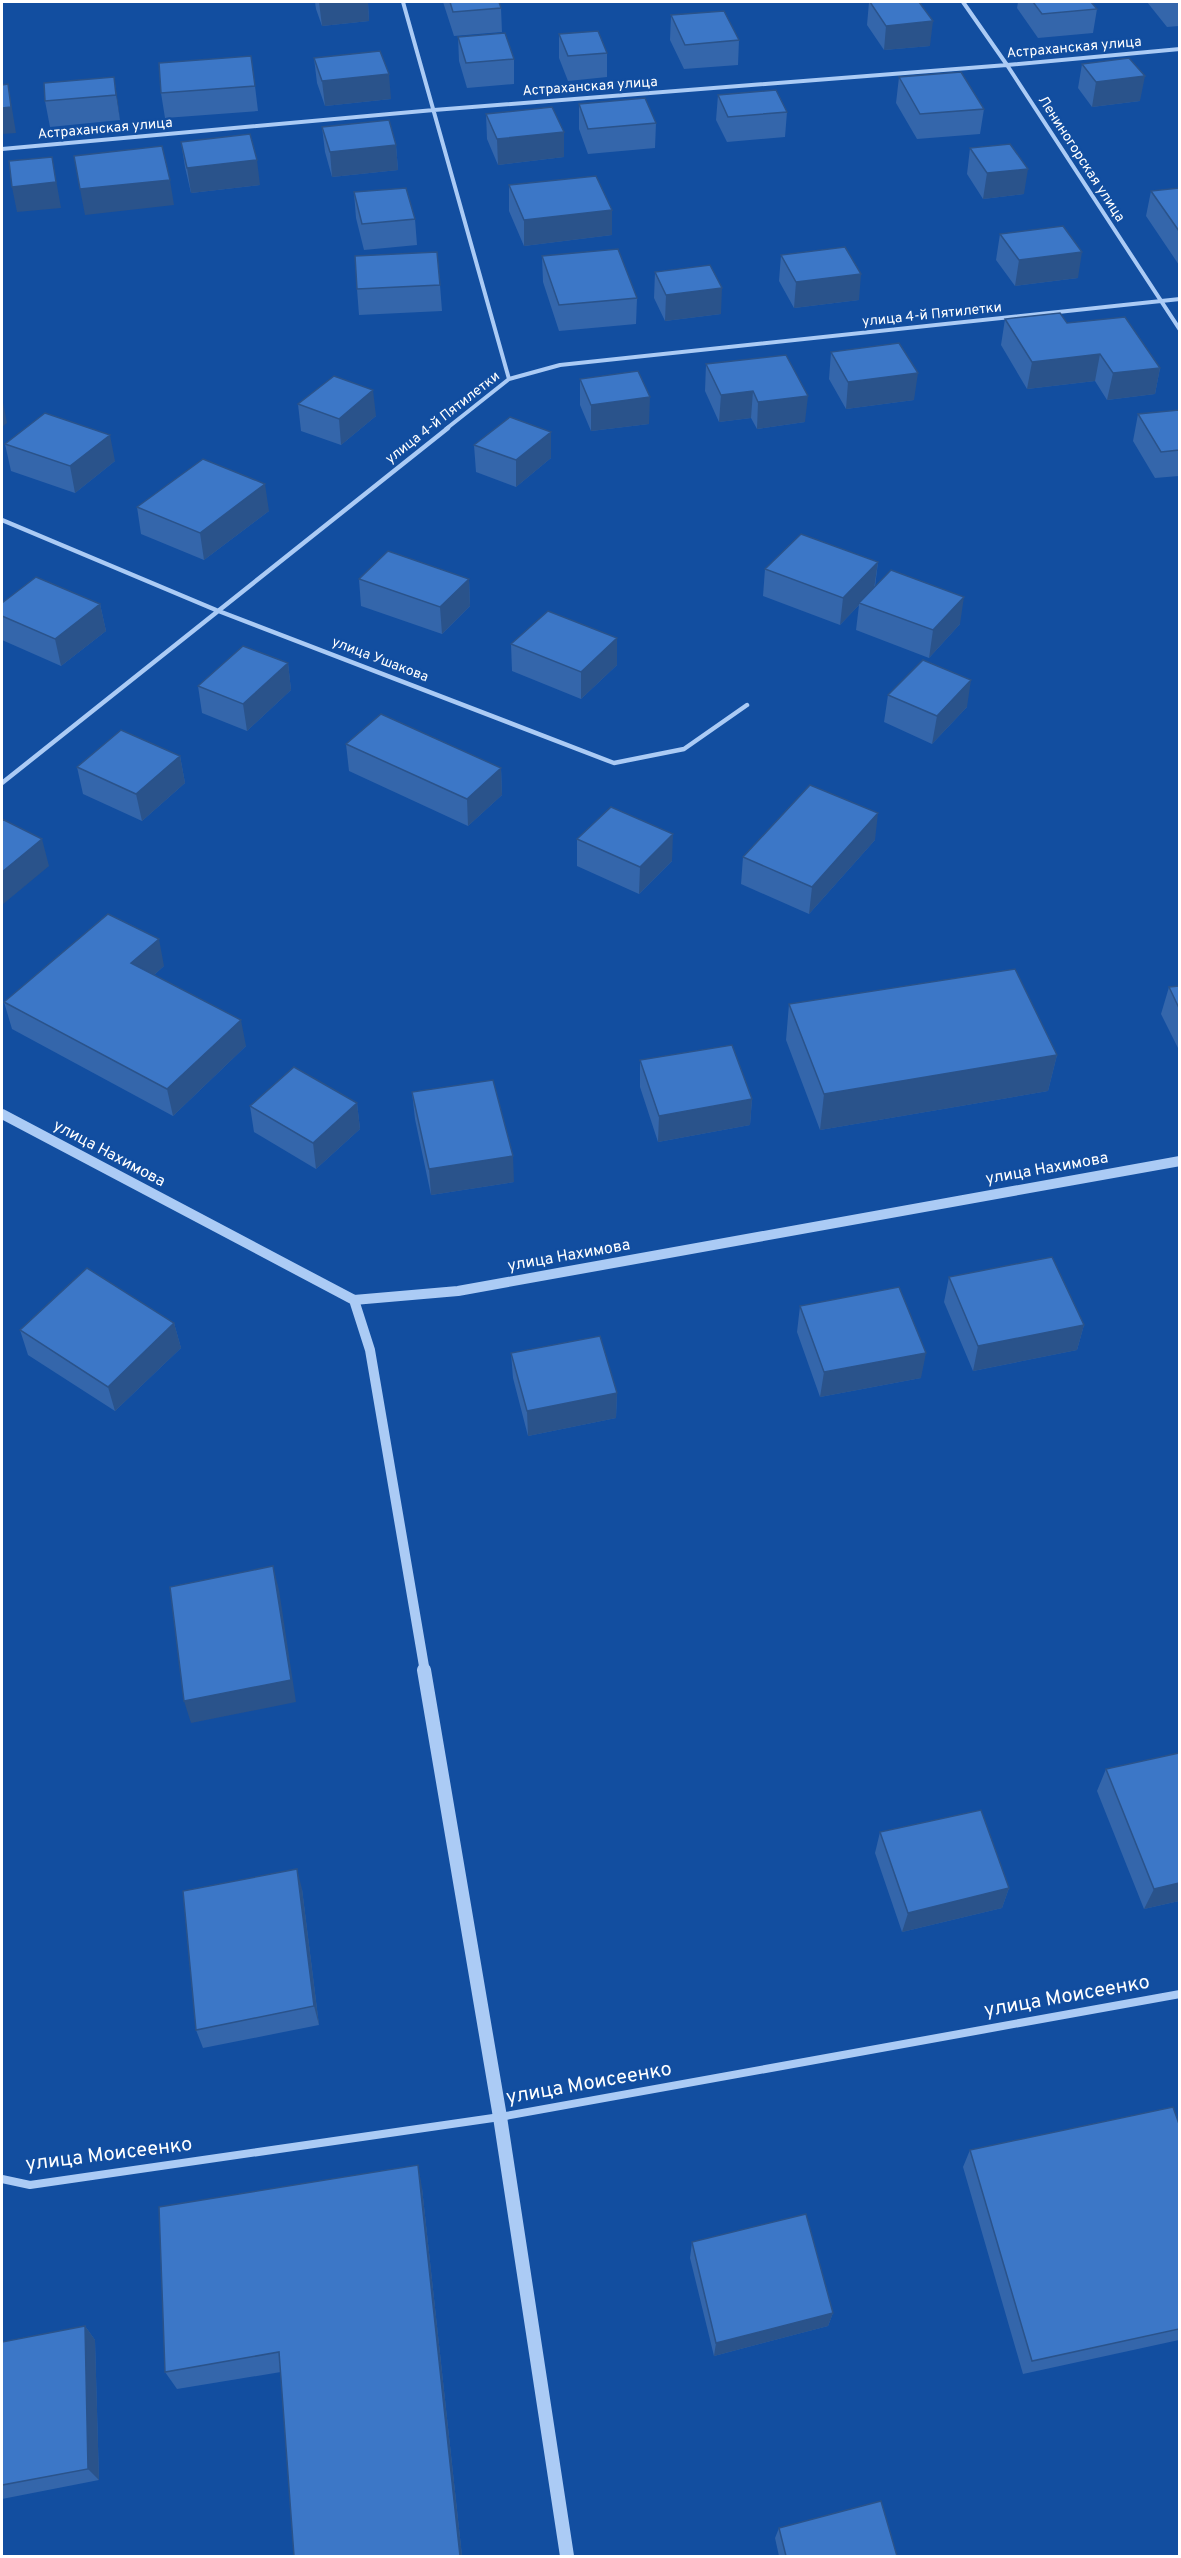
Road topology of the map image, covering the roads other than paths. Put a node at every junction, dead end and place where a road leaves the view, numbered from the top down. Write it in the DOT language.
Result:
graph roads {
  1 [pos="403,2"];
  2 [pos="963,2"];
  3 [pos="1179,49"];
  4 [pos="1007,65"];
  5 [pos="434,110"];
  6 [pos="2,149"];
  7 [pos="1179,299"];
  8 [pos="1160,301"];
  9 [pos="1179,330"];
  10 [pos="509,379"];
  11 [pos="2,519"];
  12 [pos="216,610"];
  13 [pos="747,705"];
  14 [pos="2,783"];
  15 [pos="2,1114"];
  16 [pos="1179,1161"];
  17 [pos="354,1300"];
  18 [pos="1179,1994"];
  19 [pos="500,2117"];
  20 [pos="2,2179"];
  21 [pos="567,2556"];
  1 -- 5 [label="street"];
  2 -- 4 [label="street, Лениногорская улица"];
  3 -- 4 [label="street, Астраханская улица"];
  4 -- 5 [label="street, Астраханская улица"];
  4 -- 8 [label="street, Лениногорская улица"];
  5 -- 6 [label="street, Астраханская улица"];
  5 -- 10 [label="street"];
  7 -- 8 [label="street, улица 4-й Пятилетки"];
  8 -- 9 [label="street, Лениногорская улица"];
  8 -- 10 [label="street, улица 4-й Пятилетки"];
  10 -- 12 [label="street, улица 4-й Пятилетки"];
  11 -- 12 [label="street, улица Ушакова"];
  12 -- 13 [label="street, улица Ушакова"];
  12 -- 14 [label="street, улица 4-й Пятилетки"];
  15 -- 17 [label="street, улица Нахимова"];
  16 -- 17 [label="street, улица Нахимова"];
  17 -- 19 [label="street"];
  18 -- 19 [label="street, улица Моисеенко"];
  19 -- 20 [label="street, улица Моисеенко"];
  19 -- 21 [label="street"];
}
